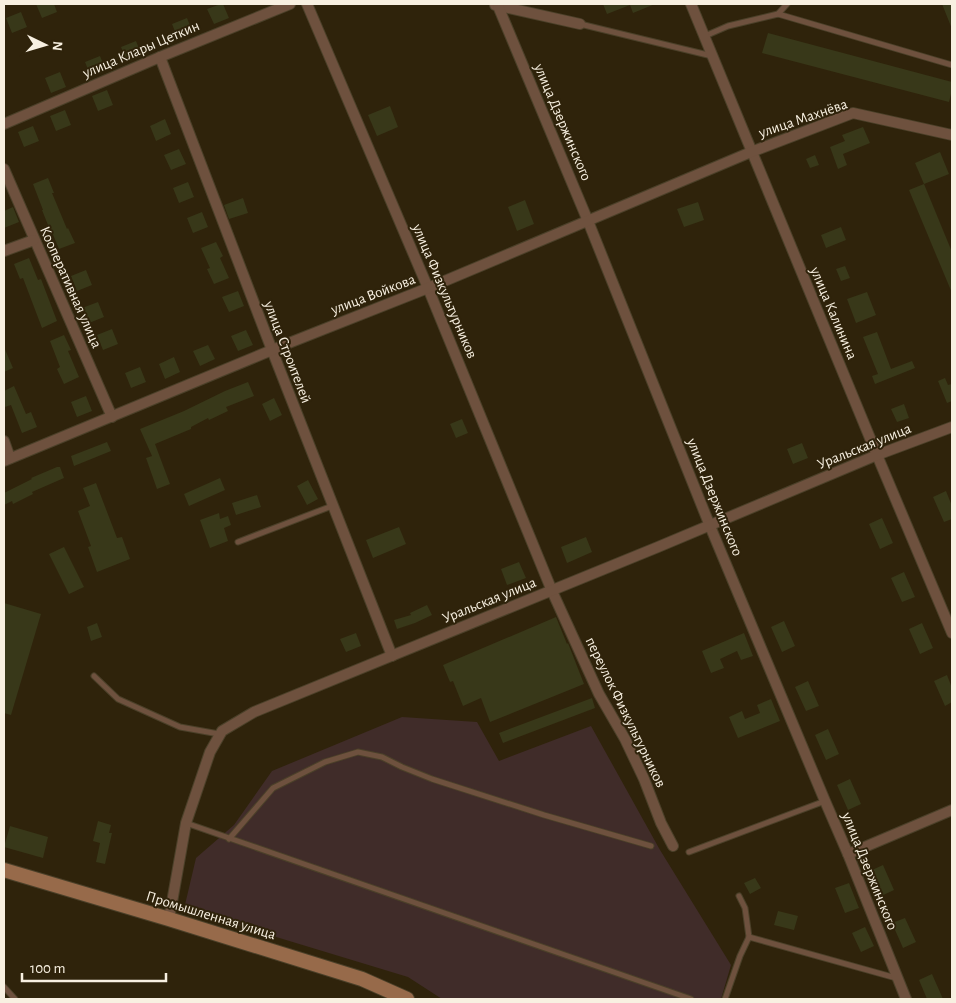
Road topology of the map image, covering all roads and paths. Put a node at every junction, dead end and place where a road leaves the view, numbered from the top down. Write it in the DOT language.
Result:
graph roads {
  1 [pos="290,4"];
  2 [pos="307,4"];
  3 [pos="691,4"];
  4 [pos="787,4"];
  5 [pos="495,5"];
  6 [pos="778,14"];
  7 [pos="580,24"];
  8 [pos="705,36"];
  9 [pos="160,57"];
  10 [pos="713,57"];
  11 [pos="952,65"];
  12 [pos="4,124"];
  13 [pos="952,135"];
  14 [pos="751,152"];
  15 [pos="4,169"];
  16 [pos="588,221"];
  17 [pos="34,240"];
  18 [pos="4,251"];
  19 [pos="428,288"];
  20 [pos="272,350"];
  21 [pos="112,417"];
  22 [pos="952,427"];
  23 [pos="4,441"];
  24 [pos="877,455"];
  25 [pos="7,460"];
  26 [pos="332,506"];
  27 [pos="710,526"];
  28 [pos="238,542"];
  29 [pos="552,591"];
  30 [pos="952,633"];
  31 [pos="392,656"];
  32 [pos="94,676"];
  33 [pos="220,734"];
  34 [pos="825,801"];
  35 [pos="952,810"];
  36 [pos="186,823"];
  37 [pos="229,839"];
  38 [pos="651,846"];
  39 [pos="673,846"];
  40 [pos="689,852"];
  41 [pos="848,854"];
  42 [pos="4,870"];
  43 [pos="739,896"];
  44 [pos="169,919"];
  45 [pos="749,937"];
  46 [pos="897,978"];
  47 [pos="4,987"];
  48 [pos="15,999"];
  49 [pos="407,999"];
  50 [pos="691,999"];
  51 [pos="725,999"];
  52 [pos="906,999"];
  1 -- 9 [label="street, улица Клары Цеткин"];
  2 -- 19 [label="street, улица Физкультурников"];
  3 -- 8 [label="street, улица Калинина"];
  4 -- 6 [label="lane"];
  5 -- 7 [label="street"];
  5 -- 16 [label="street, улица Дзержинского"];
  6 -- 8 [label="lane"];
  6 -- 11 [label="lane"];
  7 -- 10 [label="lane"];
  8 -- 10 [label="street, улица Калинина"];
  9 -- 12 [label="street, улица Клары Цеткин"];
  9 -- 20 [label="street, улица Строителей"];
  10 -- 14 [label="street, улица Калинина"];
  13 -- 14 [label="street, улица Махнёва"];
  14 -- 16 [label="street, улица Войкова"];
  14 -- 24 [label="street, улица Калинина"];
  15 -- 17 [label="street, Кооперативная улица"];
  16 -- 19 [label="street, улица Войкова"];
  16 -- 27 [label="street, улица Дзержинского"];
  17 -- 18 [label="street"];
  17 -- 21 [label="street, Кооперативная улица"];
  19 -- 20 [label="street, улица Войкова"];
  19 -- 29 [label="street, улица Физкультурников"];
  20 -- 21 [label="street, улица Войкова"];
  20 -- 26 [label="street, улица Строителей"];
  21 -- 25 [label="street, улица Войкова"];
  22 -- 24 [label="street, Уральская улица"];
  23 -- 25 [label="street"];
  24 -- 27 [label="street, Уральская улица"];
  24 -- 30 [label="street, улица Калинина"];
  26 -- 28 [label="lane"];
  26 -- 31 [label="street, улица Строителей"];
  27 -- 29 [label="street, Уральская улица"];
  27 -- 34 [label="street, улица Дзержинского"];
  29 -- 31 [label="street, Уральская улица"];
  29 -- 39 [label="street, переулок Физкультурников"];
  31 -- 33 [label="street, Уральская улица"];
  32 -- 33 [label="lane"];
  33 -- 36 [label="street, Уральская улица"];
  34 -- 40 [label="lane"];
  34 -- 41 [label="street, улица Дзержинского"];
  35 -- 41 [label="street"];
  36 -- 37 [label="lane"];
  36 -- 44 [label="street, Уральская улица"];
  37 -- 38 [label="lane"];
  37 -- 50 [label="lane"];
  41 -- 46 [label="street, улица Дзержинского"];
  42 -- 44 [label="main road, Промышленная улица"];
  43 -- 45 [label="lane"];
  44 -- 49 [label="main road, Промышленная улица"];
  45 -- 46 [label="lane"];
  45 -- 51 [label="lane"];
  46 -- 52 [label="street, улица Дзержинского"];
  47 -- 48 [label="lane"];
}
